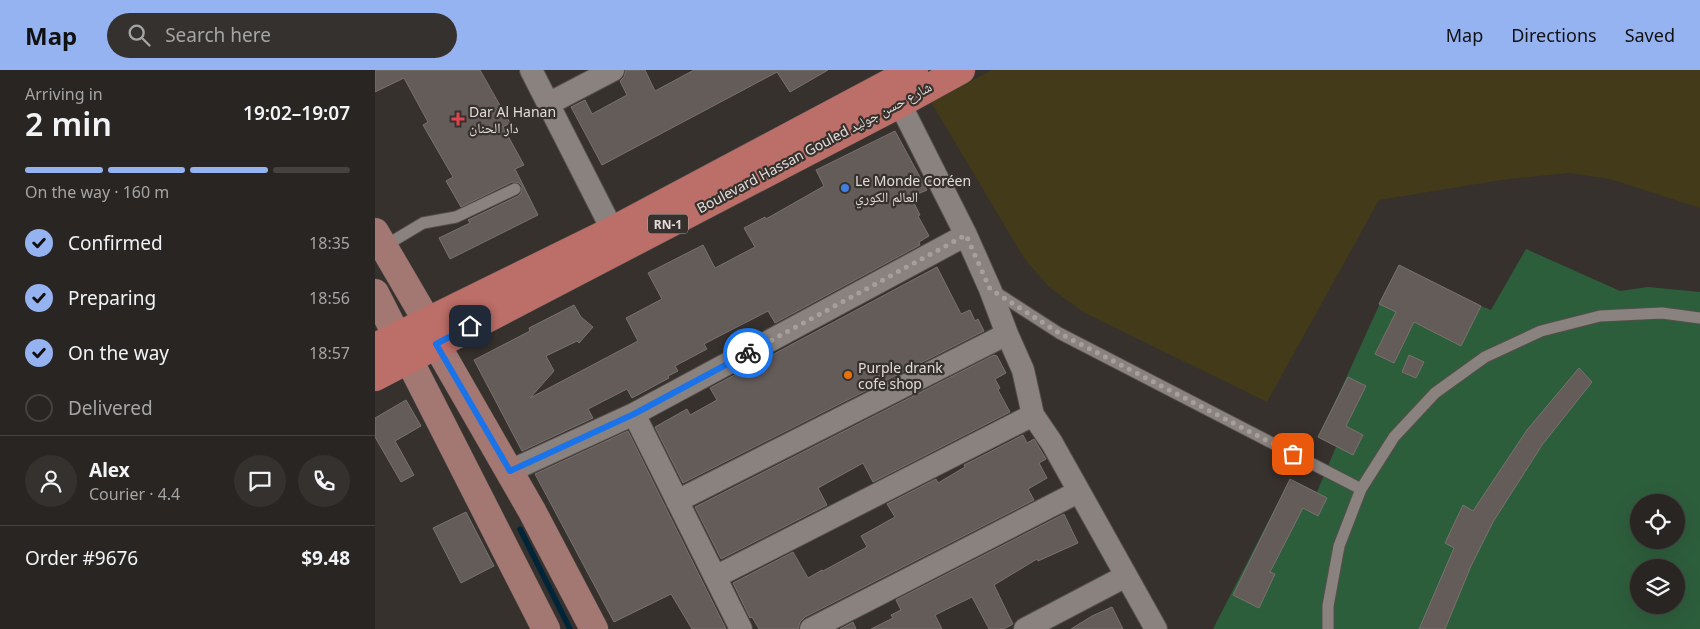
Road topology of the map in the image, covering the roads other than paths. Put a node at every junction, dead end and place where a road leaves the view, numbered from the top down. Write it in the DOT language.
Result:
graph roads {
  1 [pos="531,70"];
  2 [pos="613,70"];
  3 [pos="914,70"];
  4 [pos="961,70"];
  5 [pos="894,94"];
  6 [pos="548,104"];
  7 [pos="515,189"];
  8 [pos="966,235"];
  9 [pos="379,239"];
  10 [pos="617,239"];
  11 [pos="990,289"];
  12 [pos="375,293"];
  13 [pos="1700,318"];
  14 [pos="432,332"];
  15 [pos="1007,334"];
  16 [pos="393,347"];
  17 [pos="375,377"];
  18 [pos="634,414"];
  19 [pos="1033,415"];
  20 [pos="510,471"];
  21 [pos="1361,489"];
  22 [pos="1078,492"];
  23 [pos="677,501"];
  24 [pos="1125,576"];
  25 [pos="715,577"];
  26 [pos="546,629"];
  27 [pos="594,629"];
  28 [pos="741,629"];
  29 [pos="811,629"];
  30 [pos="1025,629"];
  31 [pos="1156,629"];
  32 [pos="1328,629"];
  1 -- 6 [label="street"];
  2 -- 6 [label="street"];
  3 -- 5 [label="main road, Boulevard Hassan Gouled شارع حسن جوليد / RN-1"];
  4 -- 5 [label="main road, Boulevard Hassan Gouled شارع حسن جوليد / RN-1"];
  5 -- 8 [label="street"];
  5 -- 10 [label="main road, Boulevard Hassan Gouled شارع حسن جوليد / RN-1"];
  6 -- 10 [label="street"];
  7 -- 9 [label="lane"];
  8 -- 11 [label="street"];
  8 -- 18 [label="street"];
  9 -- 14 [label="main road"];
  10 -- 14 [label="main road, Boulevard Hassan Gouled شارع حسن جوليد / RN-1"];
  11 -- 15 [label="street"];
  11 -- 21 [label="lane"];
  12 -- 16 [label="main road"];
  13 -- 21 [label="lane"];
  14 -- 16 [label="main road, Boulevard Hassan Gouled شارع حسن جوليد / RN-1"];
  14 -- 20 [label="main road"];
  15 -- 19 [label="street"];
  15 -- 23 [label="street"];
  16 -- 17 [label="main road, Boulevard Hassan Gouled شارع حسن جوليد / RN-1"];
  16 -- 26 [label="main road"];
  18 -- 20 [label="street"];
  18 -- 23 [label="street"];
  19 -- 22 [label="street"];
  19 -- 25 [label="street"];
  20 -- 27 [label="main road"];
  21 -- 32 [label="lane"];
  22 -- 24 [label="street"];
  22 -- 29 [label="street"];
  23 -- 25 [label="street"];
  24 -- 30 [label="street"];
  24 -- 31 [label="street"];
  25 -- 28 [label="street"];
}
